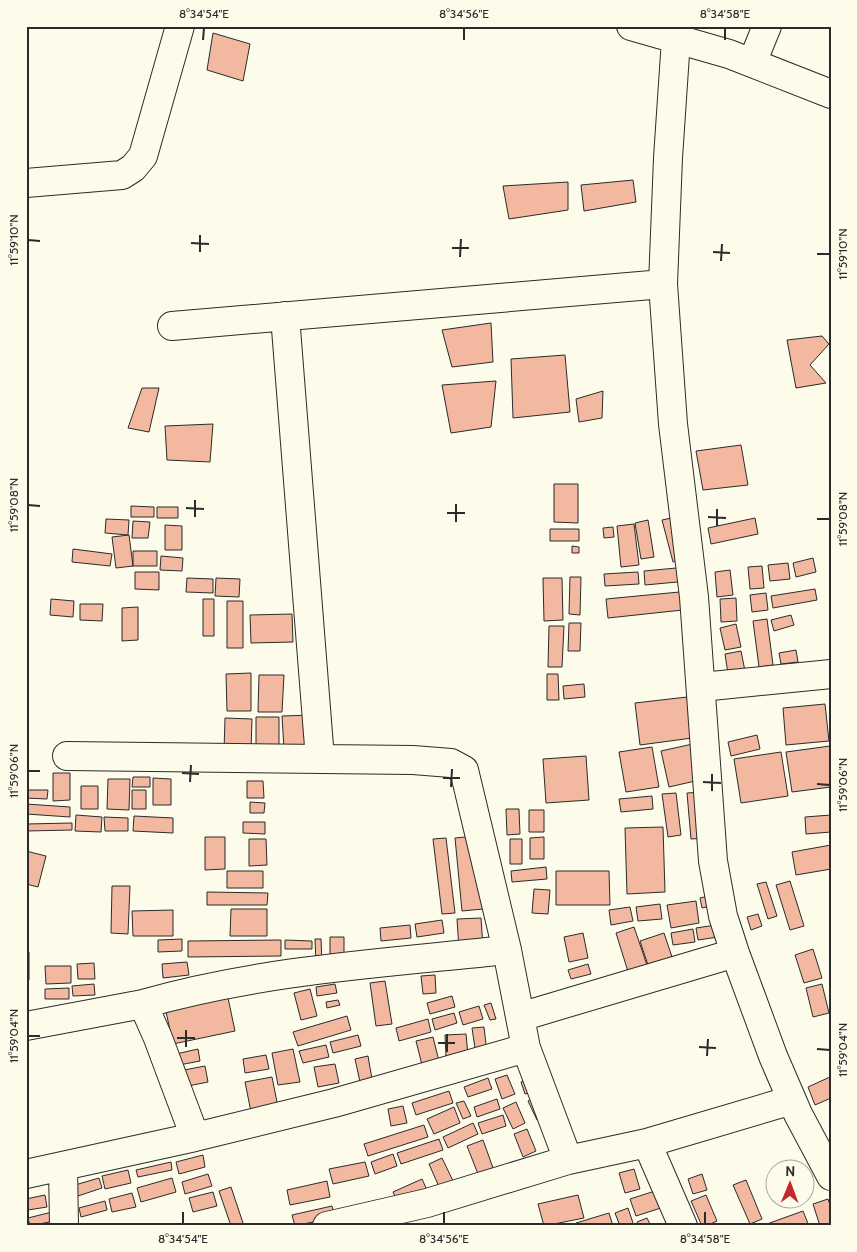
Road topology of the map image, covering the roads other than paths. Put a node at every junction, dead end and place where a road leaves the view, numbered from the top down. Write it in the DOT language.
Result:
graph roads {
  1 [pos="180,26"];
  2 [pos="631,26"];
  3 [pos="767,26"];
  4 [pos="676,39"];
  5 [pos="752,63"];
  6 [pos="831,94"];
  7 [pos="26,183"];
  8 [pos="663,284"];
  9 [pos="285,316"];
  10 [pos="172,326"];
  11 [pos="831,674"];
  12 [pos="701,687"];
  13 [pos="68,756"];
  14 [pos="320,759"];
  15 [pos="508,950"];
  16 [pos="735,953"];
  17 [pos="143,1004"];
  18 [pos="520,1017"];
  19 [pos="26,1026"];
  20 [pos="526,1048"];
  21 [pos="792,1100"];
  22 [pos="195,1138"];
  23 [pos="647,1144"];
  24 [pos="568,1160"];
  25 [pos="63,1166"];
  26 [pos="26,1174"];
  27 [pos="831,1176"];
  28 [pos="430,1214"];
  29 [pos="64,1226"];
  30 [pos="327,1226"];
  31 [pos="682,1226"];
  1 -- 7 [label="street"];
  2 -- 4 [label="street"];
  3 -- 5 [label="street"];
  4 -- 5 [label="street"];
  4 -- 8 [label="street"];
  5 -- 6 [label="street"];
  8 -- 9 [label="street"];
  8 -- 12 [label="street"];
  9 -- 10 [label="street"];
  9 -- 14 [label="street"];
  11 -- 12 [label="street"];
  12 -- 16 [label="street"];
  13 -- 14 [label="street"];
  14 -- 15 [label="street"];
  15 -- 17 [label="street"];
  15 -- 18 [label="street"];
  16 -- 18 [label="street"];
  16 -- 21 [label="street"];
  17 -- 19 [label="street"];
  17 -- 22 [label="street"];
  18 -- 20 [label="street"];
  20 -- 22 [label="street"];
  20 -- 24 [label="street"];
  21 -- 23 [label="street"];
  21 -- 27 [label="street"];
  22 -- 25 [label="street"];
  23 -- 24 [label="street"];
  23 -- 31 [label="street"];
  24 -- 28 [label="street"];
  25 -- 26 [label="street"];
  25 -- 29 [label="street"];
  28 -- 30 [label="street"];
}
